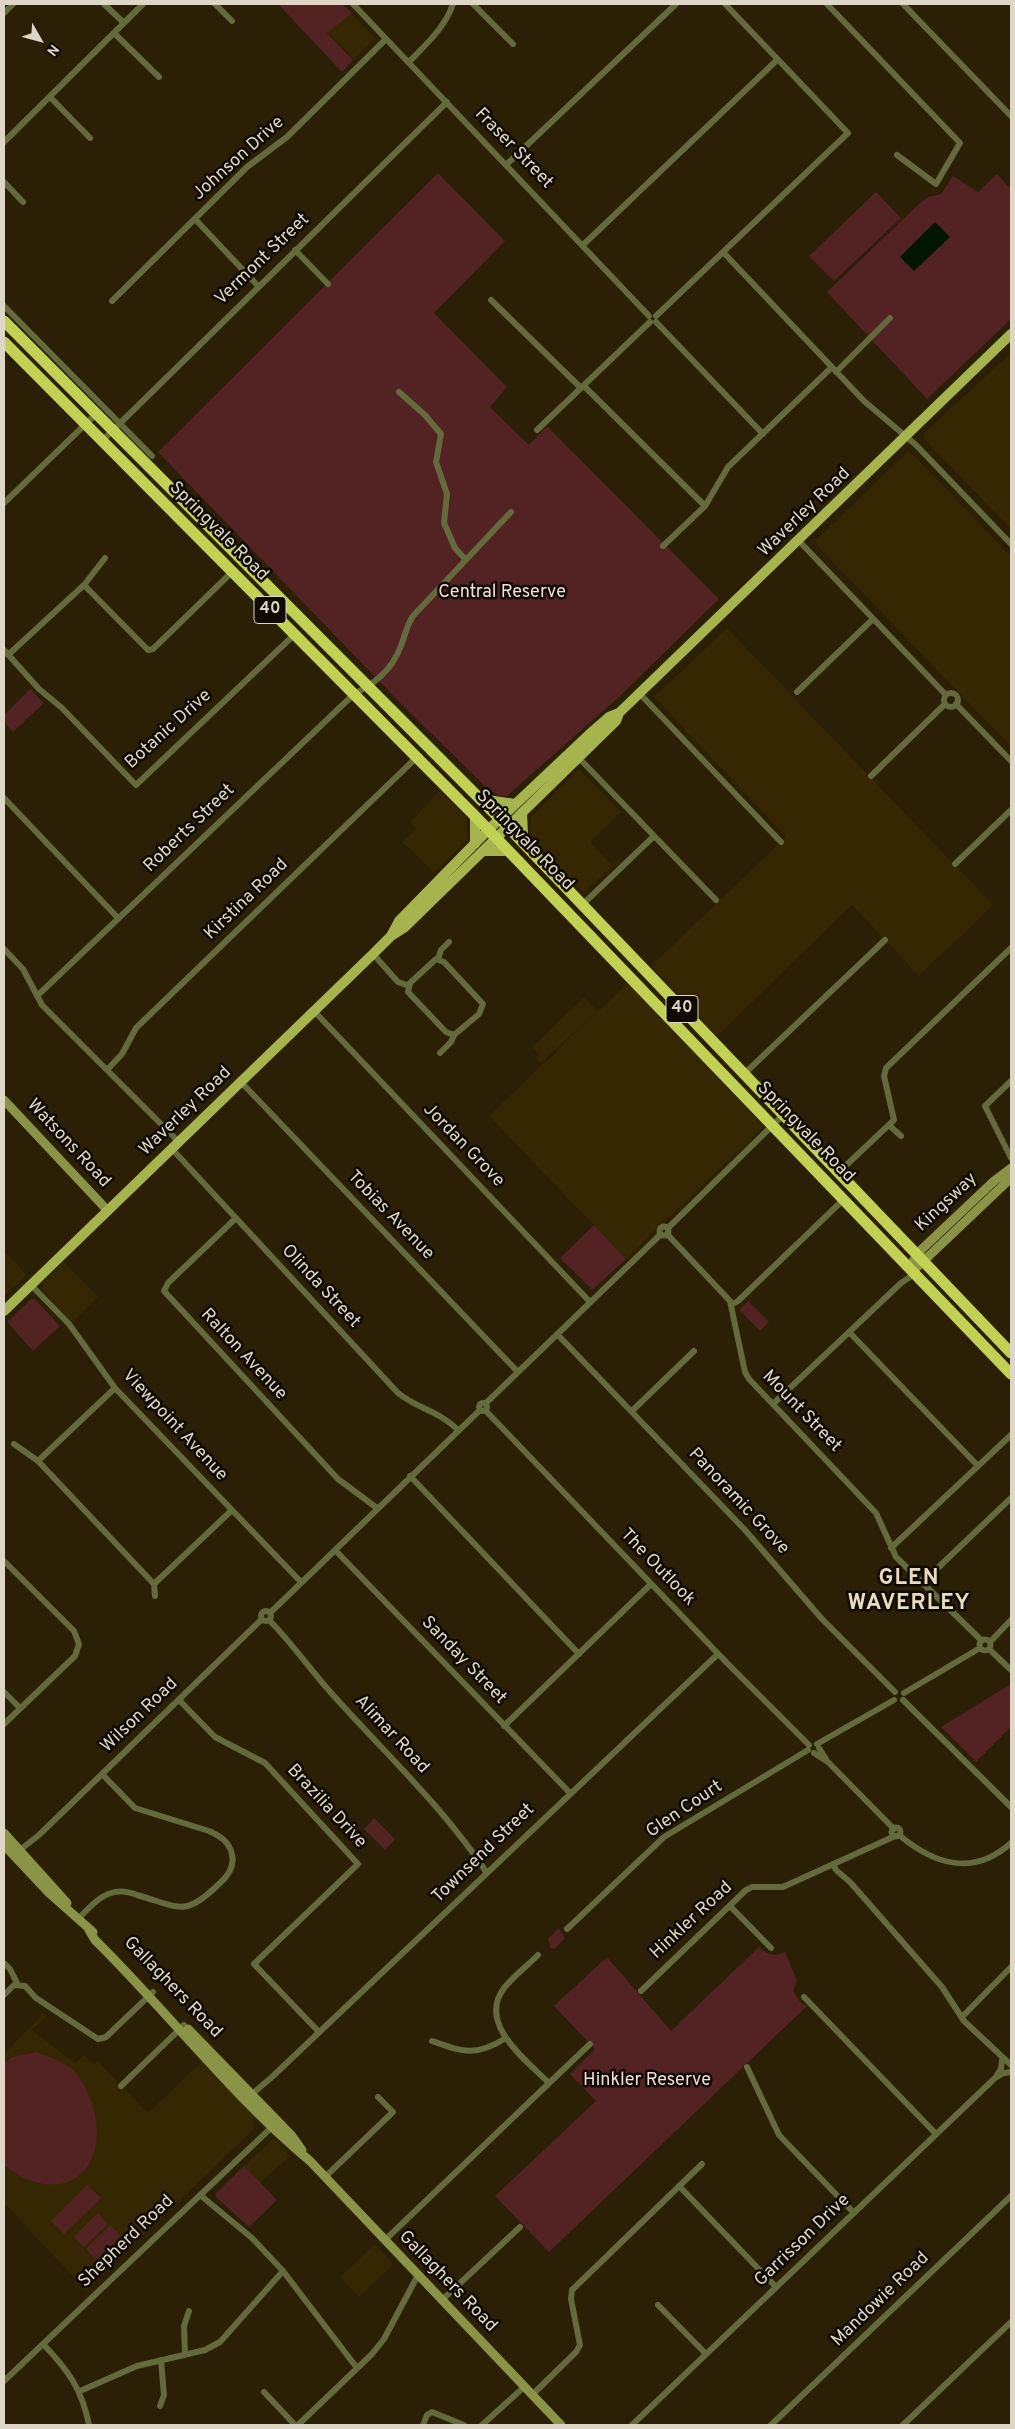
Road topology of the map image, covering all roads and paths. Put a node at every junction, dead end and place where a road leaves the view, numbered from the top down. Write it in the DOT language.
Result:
graph roads {
  1 [pos="13,4"];
  2 [pos="104,4"];
  3 [pos="143,4"];
  4 [pos="215,4"];
  5 [pos="353,4"];
  6 [pos="453,4"];
  7 [pos="473,4"];
  8 [pos="676,4"];
  9 [pos="725,4"];
  10 [pos="827,4"];
  11 [pos="903,4"];
  12 [pos="4,12"];
  13 [pos="232,21"];
  14 [pos="124,23"];
  15 [pos="114,32"];
  16 [pos="386,39"];
  17 [pos="513,44"];
  18 [pos="777,60"];
  19 [pos="409,62"];
  20 [pos="159,77"];
  21 [pos="50,97"];
  22 [pos="447,102"];
  23 [pos="1011,116"];
  24 [pos="90,138"];
  25 [pos="4,142"];
  26 [pos="897,155"];
  27 [pos="507,164"];
  28 [pos="4,182"];
  29 [pos="23,202"];
  30 [pos="195,219"];
  31 [pos="583,245"];
  32 [pos="296,250"];
  33 [pos="723,252"];
  34 [pos="328,284"];
  35 [pos="258,286"];
  36 [pos="491,300"];
  37 [pos="112,301"];
  38 [pos="4,306"];
  39 [pos="890,318"];
  40 [pos="653,319"];
  41 [pos="4,321"];
  42 [pos="1011,334"];
  43 [pos="4,342"];
  44 [pos="834,369"];
  45 [pos="582,387"];
  46 [pos="399,392"];
  47 [pos="96,414"];
  48 [pos="86,425"];
  49 [pos="116,427"];
  50 [pos="538,430"];
  51 [pos="763,434"];
  52 [pos="907,436"];
  53 [pos="102,441"];
  54 [pos="152,456"];
  55 [pos="4,503"];
  56 [pos="705,506"];
  57 [pos="511,512"];
  58 [pos="799,541"];
  59 [pos="1011,544"];
  60 [pos="663,546"];
  61 [pos="105,558"];
  62 [pos="466,560"];
  63 [pos="232,572"];
  64 [pos="84,585"];
  65 [pos="873,619"];
  66 [pos="294,634"];
  67 [pos="6,653"];
  68 [pos="367,687"];
  69 [pos="797,692"];
  70 [pos="354,694"];
  71 [pos="640,694"];
  72 [pos="946,695"];
  73 [pos="945,704"];
  74 [pos="956,704"];
  75 [pos="619,714"];
  76 [pos="571,750"];
  77 [pos="417,757"];
  78 [pos="579,758"];
  79 [pos="1011,761"];
  80 [pos="871,776"];
  81 [pos="4,798"];
  82 [pos="480,799"];
  83 [pos="515,804"];
  84 [pos="1011,810"];
  85 [pos="522,813"];
  86 [pos="475,816"];
  87 [pos="504,823"];
  88 [pos="492,834"];
  89 [pos="654,836"];
  90 [pos="521,840"];
  91 [pos="781,842"];
  92 [pos="474,844"];
  93 [pos="483,851"];
  94 [pos="509,851"];
  95 [pos="955,864"];
  96 [pos="716,900"];
  97 [pos="582,905"];
  98 [pos="118,918"];
  99 [pos="391,936"];
  100 [pos="885,940"];
  101 [pos="449,942"];
  102 [pos="619,944"];
  103 [pos="1011,948"];
  104 [pos="4,949"];
  105 [pos="373,954"];
  106 [pos="611,956"];
  107 [pos="438,959"];
  108 [pos="409,986"];
  109 [pos="37,996"];
  110 [pos="314,1011"];
  111 [pos="454,1035"];
  112 [pos="440,1053"];
  113 [pos="107,1070"];
  114 [pos="744,1074"];
  115 [pos="1011,1081"];
  116 [pos="242,1082"];
  117 [pos="4,1100"];
  118 [pos="783,1115"];
  119 [pos="773,1125"];
  120 [pos="890,1126"];
  121 [pos="901,1136"];
  122 [pos="175,1145"];
  123 [pos="1011,1158"];
  124 [pos="1011,1168"];
  125 [pos="838,1172"];
  126 [pos="1011,1178"];
  127 [pos="844,1199"];
  128 [pos="108,1211"];
  129 [pos="236,1218"];
  130 [pos="665,1232"];
  131 [pos="920,1258"];
  132 [pos="913,1270"];
  133 [pos="31,1285"];
  134 [pos="590,1302"];
  135 [pos="731,1305"];
  136 [pos="4,1311"];
  137 [pos="849,1332"];
  138 [pos="557,1334"];
  139 [pos="694,1351"];
  140 [pos="1011,1352"];
  141 [pos="517,1372"];
  142 [pos="1011,1374"];
  143 [pos="115,1388"];
  144 [pos="773,1404"];
  145 [pos="483,1408"];
  146 [pos="632,1411"];
  147 [pos="458,1430"];
  148 [pos="1011,1435"];
  149 [pos="14,1444"];
  150 [pos="38,1461"];
  151 [pos="978,1466"];
  152 [pos="410,1476"];
  153 [pos="1011,1498"];
  154 [pos="377,1508"];
  155 [pos="232,1510"];
  156 [pos="891,1548"];
  157 [pos="335,1550"];
  158 [pos="4,1561"];
  159 [pos="301,1582"];
  160 [pos="922,1583"];
  161 [pos="154,1584"];
  162 [pos="651,1584"];
  163 [pos="155,1596"];
  164 [pos="266,1620"];
  165 [pos="1011,1620"];
  166 [pos="982,1640"];
  167 [pos="989,1645"];
  168 [pos="980,1648"];
  169 [pos="579,1654"];
  170 [pos="718,1654"];
  171 [pos="1011,1670"];
  172 [pos="4,1692"];
  173 [pos="895,1692"];
  174 [pos="903,1697"];
  175 [pos="179,1700"];
  176 [pos="894,1700"];
  177 [pos="20,1708"];
  178 [pos="4,1724"];
  179 [pos="504,1726"];
  180 [pos="813,1748"];
  181 [pos="102,1774"];
  182 [pos="570,1793"];
  183 [pos="1011,1806"];
  184 [pos="4,1833"];
  185 [pos="895,1833"];
  186 [pos="1011,1843"];
  187 [pos="11,1850"];
  188 [pos="836,1863"];
  189 [pos="487,1873"];
  190 [pos="730,1906"];
  191 [pos="72,1912"];
  192 [pos="567,1929"];
  193 [pos="771,1948"];
  194 [pos="538,1955"];
  195 [pos="5,1964"];
  196 [pos="1011,1967"];
  197 [pos="18,1985"];
  198 [pos="641,1990"];
  199 [pos="151,1994"];
  200 [pos="4,1995"];
  201 [pos="804,1997"];
  202 [pos="962,2017"];
  203 [pos="182,2027"];
  204 [pos="319,2032"];
  205 [pos="506,2038"];
  206 [pos="432,2041"];
  207 [pos="590,2044"];
  208 [pos="988,2044"];
  209 [pos="1002,2060"];
  210 [pos="1011,2065"];
  211 [pos="747,2068"];
  212 [pos="1011,2071"];
  213 [pos="995,2078"];
  214 [pos="549,2083"];
  215 [pos="121,2086"];
  216 [pos="253,2095"];
  217 [pos="378,2097"];
  218 [pos="275,2124"];
  219 [pos="936,2134"];
  220 [pos="702,2164"];
  221 [pos="325,2177"];
  222 [pos="679,2186"];
  223 [pos="200,2195"];
  224 [pos="1010,2198"];
  225 [pos="854,2213"];
  226 [pos="520,2227"];
  227 [pos="385,2240"];
  228 [pos="284,2271"];
  229 [pos="418,2275"];
  230 [pos="776,2287"];
  231 [pos="442,2300"];
  232 [pos="658,2305"];
  233 [pos="189,2311"];
  234 [pos="1011,2322"];
  235 [pos="42,2344"];
  236 [pos="185,2354"];
  237 [pos="706,2354"];
  238 [pos="161,2360"];
  239 [pos="357,2368"];
  240 [pos="4,2381"];
  241 [pos="524,2387"];
  242 [pos="80,2391"];
  243 [pos="264,2392"];
  244 [pos="532,2394"];
  245 [pos="160,2406"];
  246 [pos="89,2425"];
  247 [pos="296,2425"];
  248 [pos="422,2425"];
  249 [pos="464,2425"];
  250 [pos="482,2425"];
  251 [pos="561,2425"];
  252 [pos="632,2425"];
  253 [pos="771,2425"];
  254 [pos="903,2425"];
  1 -- 12 [label="street"];
  2 -- 14 [label="street"];
  3 -- 14 [label="street"];
  4 -- 13 [label="street"];
  5 -- 16 [label="street, Fraser Street"];
  6 -- 19 [label="street"];
  7 -- 17 [label="street"];
  8 -- 27 [label="street"];
  9 -- 18 [label="street"];
  10 -- 26 [label="street"];
  11 -- 23 [label="street"];
  14 -- 15 [label="street"];
  15 -- 20 [label="street"];
  15 -- 21 [label="street"];
  16 -- 19 [label="street, Fraser Street"];
  16 -- 30 [label="street, Johnson Drive"];
  18 -- 31 [label="street"];
  18 -- 33 [label="street"];
  19 -- 22 [label="street, Fraser Street"];
  21 -- 24 [label="street"];
  21 -- 25 [label="street"];
  22 -- 27 [label="street, Fraser Street"];
  22 -- 32 [label="street, Vermont Street"];
  27 -- 31 [label="street, Fraser Street"];
  28 -- 29 [label="street"];
  30 -- 35 [label="street"];
  30 -- 37 [label="street, Johnson Drive"];
  31 -- 40 [label="street, Fraser Street"];
  32 -- 34 [label="street"];
  32 -- 35 [label="street, Vermont Street"];
  33 -- 40 [label="street"];
  33 -- 44 [label="street"];
  35 -- 49 [label="street, Vermont Street"];
  36 -- 45 [label="street"];
  38 -- 49 [label="street, Springvale Road"];
  39 -- 44 [label="street"];
  40 -- 45 [label="street"];
  40 -- 51 [label="street, Fraser Street"];
  41 -- 47 [label="highway, Springvale Road / 40"];
  42 -- 52 [label="main road, Waverley Road"];
  43 -- 48 [label="highway, Springvale Road / 40"];
  44 -- 51 [label="street"];
  44 -- 52 [label="street"];
  45 -- 50 [label="street"];
  45 -- 56 [label="street"];
  46 -- 62 [label="street"];
  47 -- 48 [label="street"];
  47 -- 49 [label="highway, Springvale Road / 40"];
  48 -- 53 [label="highway, Springvale Road / 40"];
  48 -- 55 [label="street"];
  49 -- 53 [label="street, Vermont Street"];
  49 -- 54 [label="street, Springvale Road"];
  49 -- 68 [label="highway, Springvale Road / 40"];
  51 -- 56 [label="street"];
  52 -- 58 [label="main road, Waverley Road"];
  52 -- 59 [label="street"];
  53 -- 63 [label="highway, Springvale Road / 40"];
  56 -- 60 [label="street"];
  57 -- 62 [label="street, Roberts Street"];
  58 -- 65 [label="street"];
  58 -- 71 [label="main road, Waverley Road"];
  61 -- 64 [label="street"];
  62 -- 68 [label="street, Roberts Street"];
  63 -- 64 [label="street"];
  63 -- 66 [label="highway, Springvale Road / 40"];
  64 -- 67 [label="street"];
  65 -- 69 [label="street"];
  65 -- 72 [label="street"];
  66 -- 67 [label="street, Botanic Drive"];
  66 -- 70 [label="highway, Springvale Road / 40"];
  68 -- 70 [label="street, Roberts Street"];
  68 -- 82 [label="highway, Springvale Road / 40"];
  70 -- 77 [label="highway, Springvale Road / 40"];
  70 -- 98 [label="street, Roberts Street"];
  71 -- 75 [label="main road, Waverley Road"];
  71 -- 91 [label="street"];
  72 -- 73 [label="street"];
  72 -- 74 [label="street"];
  73 -- 74 [label="street"];
  73 -- 80 [label="street"];
  74 -- 79 [label="street"];
  75 -- 76 [label="main road, Waverley Road"];
  75 -- 78 [label="main road, Waverley Road"];
  76 -- 78 [label="street"];
  76 -- 83 [label="main road, Waverley Road"];
  77 -- 86 [label="highway, Springvale Road / 40"];
  77 -- 113 [label="street, Kirstina Road"];
  78 -- 85 [label="main road, Waverley Road"];
  78 -- 89 [label="street"];
  81 -- 98 [label="street"];
  82 -- 83 [label="main road"];
  82 -- 87 [label="highway, Springvale Road / 40"];
  83 -- 87 [label="main road, Waverley Road"];
  84 -- 95 [label="street"];
  85 -- 87 [label="main road, Waverley Road"];
  85 -- 90 [label="main road"];
  86 -- 88 [label="highway, Springvale Road / 40"];
  86 -- 92 [label="main road"];
  87 -- 88 [label="main road, Waverley Road"];
  87 -- 90 [label="highway, Springvale Road / 40"];
  88 -- 92 [label="main road, Waverley Road"];
  88 -- 93 [label="main road, Waverley Road"];
  88 -- 94 [label="highway, Springvale Road / 40"];
  89 -- 96 [label="street"];
  89 -- 97 [label="street"];
  90 -- 97 [label="highway, Springvale Road / 40"];
  92 -- 99 [label="main road, Waverley Road"];
  93 -- 94 [label="main road"];
  93 -- 99 [label="main road, Waverley Road"];
  94 -- 106 [label="highway, Springvale Road / 40"];
  97 -- 102 [label="highway, Springvale Road / 40"];
  98 -- 109 [label="street, Roberts Street"];
  99 -- 105 [label="main road, Waverley Road"];
  100 -- 114 [label="street"];
  101 -- 107 [label="street"];
  102 -- 106 [label="highway"];
  102 -- 114 [label="highway, Springvale Road / 40"];
  103 -- 120 [label="street"];
  104 -- 109 [label="street, Olinda Street"];
  105 -- 108 [label="street"];
  105 -- 110 [label="main road, Waverley Road"];
  106 -- 119 [label="highway, Springvale Road / 40"];
  107 -- 108 [label="street"];
  107 -- 111 [label="street"];
  108 -- 111 [label="street"];
  109 -- 113 [label="street, Olinda Street"];
  110 -- 116 [label="main road, Waverley Road"];
  110 -- 134 [label="street, Jordan Grove"];
  111 -- 112 [label="street"];
  113 -- 122 [label="street, Olinda Street"];
  114 -- 118 [label="highway, Springvale Road / 40"];
  115 -- 123 [label="street"];
  116 -- 122 [label="main road, Waverley Road"];
  116 -- 141 [label="street, Tobias Avenue"];
  117 -- 128 [label="street, Watsons Road"];
  118 -- 119 [label="street"];
  118 -- 125 [label="highway, Springvale Road / 40"];
  119 -- 127 [label="highway, Springvale Road / 40"];
  119 -- 130 [label="street"];
  120 -- 121 [label="street"];
  120 -- 125 [label="street"];
  122 -- 128 [label="main road, Waverley Road"];
  122 -- 129 [label="street, Olinda Street"];
  124 -- 131 [label="street, Kingsway"];
  125 -- 131 [label="highway, Springvale Road / 40"];
  126 -- 131 [label="street, Kingsway"];
  127 -- 132 [label="highway, Springvale Road / 40"];
  127 -- 135 [label="street"];
  128 -- 133 [label="main road, Waverley Road"];
  129 -- 147 [label="street, Olinda Street"];
  129 -- 154 [label="street, Ralton Avenue"];
  130 -- 134 [label="street"];
  130 -- 135 [label="street"];
  131 -- 132 [label="street, Kingsway"];
  131 -- 140 [label="highway, Springvale Road / 40"];
  132 -- 137 [label="street"];
  132 -- 142 [label="highway, Springvale Road / 40"];
  133 -- 136 [label="main road, Waverley Road"];
  133 -- 143 [label="street, Viewpoint Avenue"];
  134 -- 138 [label="street"];
  135 -- 144 [label="street, Mount Street"];
  137 -- 144 [label="street"];
  137 -- 151 [label="street"];
  138 -- 141 [label="street"];
  138 -- 146 [label="street, Panoramic Grove"];
  139 -- 146 [label="street"];
  141 -- 145 [label="street"];
  143 -- 150 [label="street"];
  143 -- 155 [label="street, Viewpoint Avenue"];
  144 -- 156 [label="street, Mount Street"];
  145 -- 147 [label="street"];
  145 -- 162 [label="street, The Outlook"];
  146 -- 173 [label="street, Panoramic Grove"];
  147 -- 152 [label="street"];
  148 -- 151 [label="street"];
  149 -- 150 [label="street"];
  150 -- 161 [label="street"];
  151 -- 156 [label="street"];
  152 -- 154 [label="street"];
  152 -- 169 [label="street"];
  153 -- 160 [label="street"];
  154 -- 157 [label="street"];
  155 -- 159 [label="street, Viewpoint Avenue"];
  155 -- 161 [label="street"];
  156 -- 160 [label="street, Mount Street"];
  157 -- 159 [label="street"];
  157 -- 179 [label="street, Sanday Street"];
  158 -- 177 [label="street"];
  159 -- 164 [label="street"];
  160 -- 166 [label="street, Mount Street"];
  161 -- 163 [label="street"];
  162 -- 169 [label="street"];
  162 -- 170 [label="street, The Outlook"];
  164 -- 175 [label="street, Wilson Road"];
  164 -- 189 [label="street, Alimar Road"];
  165 -- 167 [label="street"];
  166 -- 167 [label="street"];
  166 -- 168 [label="street"];
  167 -- 168 [label="street"];
  167 -- 171 [label="street"];
  168 -- 174 [label="street"];
  169 -- 179 [label="street"];
  170 -- 180 [label="street, The Outlook"];
  170 -- 182 [label="street, Townsend Street"];
  172 -- 177 [label="street"];
  173 -- 174 [label="street"];
  173 -- 176 [label="street"];
  174 -- 176 [label="street"];
  174 -- 183 [label="street"];
  175 -- 181 [label="street, Wilson Road"];
  175 -- 204 [label="street, Brazilia Drive"];
  176 -- 180 [label="street, Glen Court"];
  177 -- 178 [label="street"];
  179 -- 182 [label="street, Sanday Street"];
  180 -- 185 [label="street, The Outlook"];
  180 -- 192 [label="street, Glen Court"];
  181 -- 187 [label="street, Wilson Road"];
  181 -- 191 [label="street"];
  182 -- 189 [label="street, Townsend Street"];
  184 -- 187 [label="street, Gallaghers Road"];
  185 -- 186 [label="street"];
  185 -- 188 [label="street, Hinkler Road"];
  187 -- 191 [label="street, Gallaghers Road"];
  188 -- 190 [label="street, Hinkler Road"];
  188 -- 202 [label="street"];
  189 -- 204 [label="street, Townsend Street"];
  190 -- 193 [label="street"];
  190 -- 198 [label="street, Hinkler Road"];
  191 -- 199 [label="street, Gallaghers Road"];
  194 -- 205 [label="street"];
  195 -- 197 [label="street"];
  196 -- 202 [label="street"];
  197 -- 199 [label="street"];
  197 -- 200 [label="street"];
  199 -- 203 [label="street, Gallaghers Road"];
  201 -- 219 [label="street"];
  202 -- 208 [label="street"];
  203 -- 215 [label="street"];
  203 -- 216 [label="street, Gallaghers Road"];
  203 -- 218 [label="street, Gallaghers Road"];
  204 -- 216 [label="street, Townsend Street"];
  205 -- 206 [label="street"];
  205 -- 214 [label="street"];
  207 -- 214 [label="street"];
  208 -- 209 [label="street"];
  208 -- 210 [label="street"];
  209 -- 212 [label="street"];
  209 -- 213 [label="street, Garrisson Drive"];
  211 -- 225 [label="street"];
  212 -- 213 [label="street, Garrisson Drive"];
  213 -- 219 [label="street, Garrisson Drive"];
  214 -- 227 [label="street"];
  216 -- 218 [label="street, Gallaghers Road"];
  217 -- 221 [label="street"];
  218 -- 221 [label="street, Gallaghers Road"];
  218 -- 223 [label="street, Shepherd Road"];
  219 -- 225 [label="street, Garrisson Drive"];
  220 -- 222 [label="street"];
  221 -- 227 [label="street, Gallaghers Road"];
  222 -- 230 [label="street"];
  222 -- 244 [label="street"];
  223 -- 228 [label="street"];
  223 -- 235 [label="street, Shepherd Road"];
  224 -- 253 [label="street, Mandowie Road"];
  225 -- 230 [label="street, Garrisson Drive"];
  226 -- 231 [label="street"];
  227 -- 229 [label="street, Gallaghers Road"];
  228 -- 236 [label="street"];
  228 -- 239 [label="street"];
  229 -- 231 [label="street, Gallaghers Road"];
  229 -- 239 [label="street"];
  230 -- 237 [label="street, Garrisson Drive"];
  231 -- 241 [label="street, Gallaghers Road"];
  232 -- 237 [label="street"];
  233 -- 236 [label="street"];
  234 -- 254 [label="street"];
  235 -- 240 [label="street, Shepherd Road"];
  235 -- 242 [label="street"];
  236 -- 238 [label="street"];
  237 -- 252 [label="street, Garrisson Drive"];
  238 -- 242 [label="street"];
  238 -- 245 [label="street"];
  239 -- 247 [label="street"];
  241 -- 244 [label="street, Gallaghers Road"];
  241 -- 250 [label="street"];
  242 -- 246 [label="street"];
  243 -- 247 [label="street"];
  244 -- 251 [label="street, Gallaghers Road"];
  248 -- 249 [label="street"];
}
